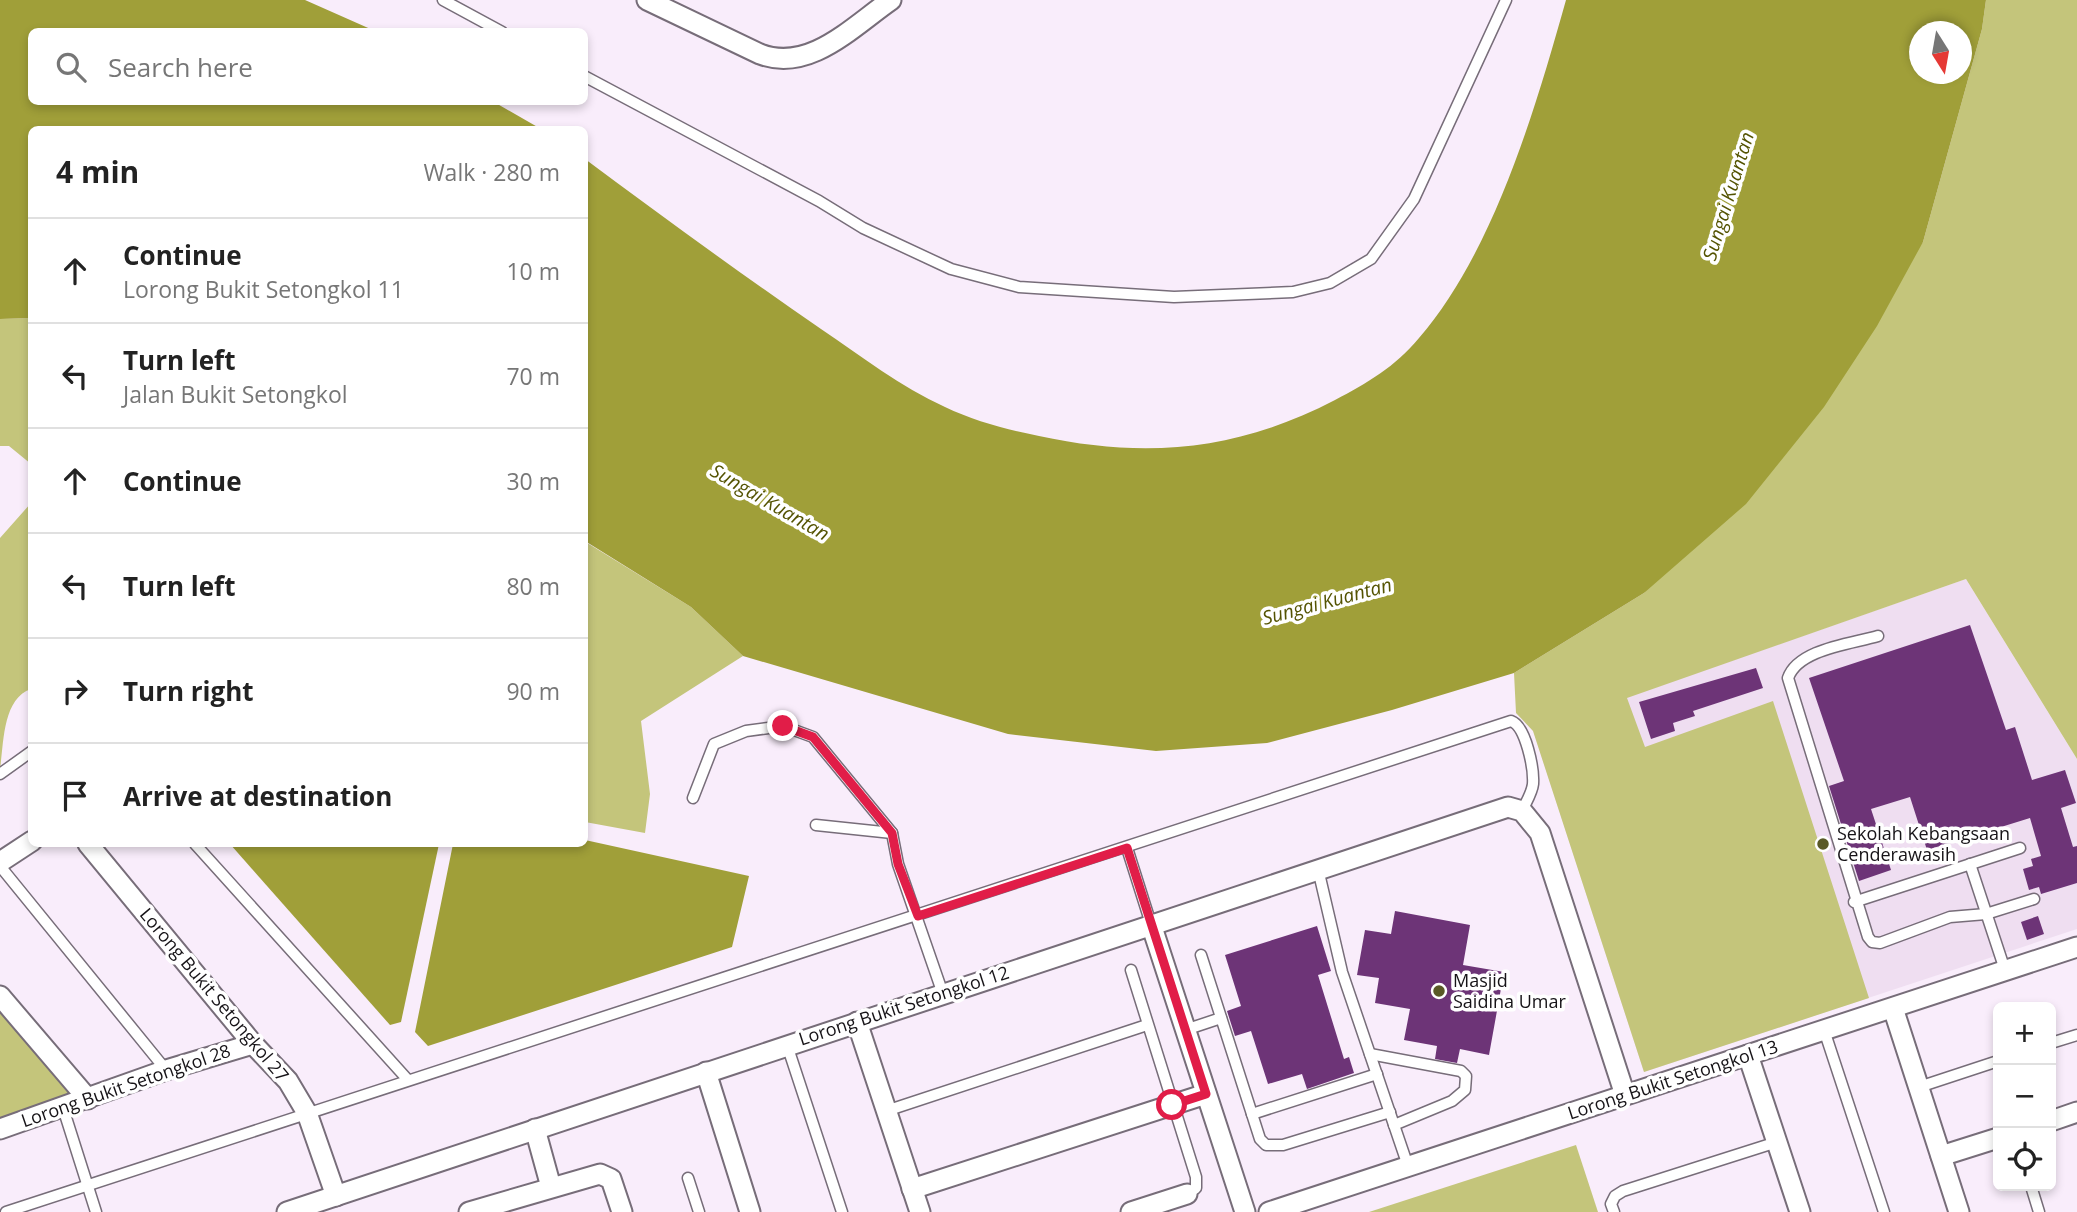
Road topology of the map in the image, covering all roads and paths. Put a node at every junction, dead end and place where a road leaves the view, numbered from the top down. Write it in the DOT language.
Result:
graph roads {
  1 [pos="443,0"];
  2 [pos="647,0"];
  3 [pos="891,0"];
  4 [pos="1506,0"];
  5 [pos="495,28"];
  6 [pos="588,78"];
  7 [pos="1878,636"];
  8 [pos="28,754"];
  9 [pos="0,774"];
  10 [pos="693,798"];
  11 [pos="1522,811"];
  12 [pos="816,825"];
  13 [pos="892,833"];
  14 [pos="28,844"];
  15 [pos="90,847"];
  16 [pos="198,847"];
  17 [pos="1127,848"];
  18 [pos="2020,848"];
  19 [pos="0,864"];
  20 [pos="1970,864"];
  21 [pos="1317,868"];
  22 [pos="2034,899"];
  23 [pos="1854,902"];
  24 [pos="1986,915"];
  25 [pos="918,916"];
  26 [pos="1151,924"];
  27 [pos="2077,947"];
  28 [pos="1201,955"];
  29 [pos="1131,970"];
  30 [pos="2005,970"];
  31 [pos="943,994"];
  32 [pos="0,996"];
  33 [pos="1893,1008"];
  34 [pos="1221,1018"];
  35 [pos="857,1022"];
  36 [pos="1147,1025"];
  37 [pos="1185,1030"];
  38 [pos="1824,1030"];
  39 [pos="2077,1035"];
  40 [pos="2056,1041"];
  41 [pos="253,1044"];
  42 [pos="787,1045"];
  43 [pos="1370,1054"];
  44 [pos="1748,1055"];
  45 [pos="1993,1063"];
  46 [pos="166,1070"];
  47 [pos="706,1072"];
  48 [pos="1377,1074"];
  49 [pos="408,1080"];
  50 [pos="1919,1087"];
  51 [pos="1206,1094"];
  52 [pos="1625,1095"];
  53 [pos="88,1099"];
  54 [pos="1172,1105"];
  55 [pos="63,1108"];
  56 [pos="886,1111"];
  57 [pos="1390,1112"];
  58 [pos="2077,1112"];
  59 [pos="307,1113"];
  60 [pos="1252,1114"];
  61 [pos="2056,1119"];
  62 [pos="1394,1125"];
  63 [pos="0,1129"];
  64 [pos="535,1129"];
  65 [pos="1993,1140"];
  66 [pos="1777,1142"];
  67 [pos="1941,1156"];
  68 [pos="1408,1166"];
  69 [pos="688,1178"];
  70 [pos="89,1187"];
  71 [pos="551,1187"];
  72 [pos="912,1189"];
  73 [pos="2033,1191"];
  74 [pos="1187,1194"];
  75 [pos="336,1196"];
  76 [pos="6,1212"];
  77 [pos="96,1212"];
  78 [pos="287,1212"];
  79 [pos="468,1212"];
  80 [pos="622,1212"];
  81 [pos="699,1212"];
  82 [pos="750,1212"];
  83 [pos="842,1212"];
  84 [pos="920,1212"];
  85 [pos="1131,1212"];
  86 [pos="1245,1212"];
  87 [pos="1269,1212"];
  88 [pos="1614,1212"];
  89 [pos="1800,1212"];
  90 [pos="1884,1212"];
  91 [pos="1959,1212"];
  92 [pos="2039,1212"];
  1 -- 5 [label="lane"];
  2 -- 3 [label="street"];
  4 -- 6 [label="lane"];
  7 -- 23 [label="lane"];
  8 -- 9 [label="lane"];
  10 -- 13 [label="lane"];
  11 -- 17 [label="lane"];
  11 -- 21 [label="street, Lorong Bukit Setongkol 12"];
  11 -- 52 [label="street"];
  12 -- 13 [label="lane"];
  13 -- 25 [label="lane"];
  14 -- 19 [label="street"];
  15 -- 41 [label="street, Lorong Bukit Setongkol 27"];
  16 -- 49 [label="lane"];
  17 -- 25 [label="lane"];
  17 -- 26 [label="lane"];
  18 -- 20 [label="lane"];
  19 -- 46 [label="lane"];
  20 -- 23 [label="lane"];
  20 -- 24 [label="lane"];
  21 -- 26 [label="street, Lorong Bukit Setongkol 12"];
  21 -- 43 [label="lane"];
  22 -- 24 [label="lane"];
  23 -- 24 [label="lane"];
  24 -- 30 [label="lane"];
  25 -- 31 [label="lane"];
  25 -- 49 [label="lane"];
  26 -- 31 [label="street, Lorong Bukit Setongkol 12"];
  26 -- 37 [label="street"];
  27 -- 30 [label="street, Lorong Bukit Setongkol 13"];
  28 -- 34 [label="lane"];
  29 -- 36 [label="lane"];
  30 -- 33 [label="street, Lorong Bukit Setongkol 13"];
  31 -- 35 [label="street, Lorong Bukit Setongkol 12"];
  32 -- 53 [label="street"];
  33 -- 38 [label="street, Lorong Bukit Setongkol 13"];
  33 -- 50 [label="street"];
  34 -- 37 [label="lane"];
  34 -- 60 [label="lane"];
  35 -- 42 [label="street, Lorong Bukit Setongkol 12"];
  35 -- 56 [label="street"];
  36 -- 54 [label="lane"];
  36 -- 56 [label="lane"];
  37 -- 51 [label="street"];
  38 -- 44 [label="street, Lorong Bukit Setongkol 13"];
  38 -- 90 [label="lane"];
  39 -- 40 [label="lane"];
  41 -- 46 [label="street, Lorong Bukit Setongkol 28"];
  41 -- 59 [label="street, Lorong Bukit Setongkol 27"];
  42 -- 47 [label="street, Lorong Bukit Setongkol 12"];
  42 -- 83 [label="lane"];
  43 -- 48 [label="lane"];
  43 -- 62 [label="lane"];
  44 -- 52 [label="street, Lorong Bukit Setongkol 13"];
  44 -- 66 [label="street"];
  45 -- 50 [label="lane"];
  46 -- 53 [label="street, Lorong Bukit Setongkol 28"];
  47 -- 64 [label="street, Lorong Bukit Setongkol 12"];
  47 -- 82 [label="street"];
  48 -- 57 [label="lane"];
  48 -- 60 [label="lane"];
  49 -- 59 [label="lane"];
  50 -- 67 [label="street"];
  51 -- 54 [label="street"];
  51 -- 86 [label="street"];
  52 -- 68 [label="street, Lorong Bukit Setongkol 13"];
  53 -- 55 [label="street, Lorong Bukit Setongkol 28"];
  54 -- 72 [label="street"];
  54 -- 74 [label="lane"];
  55 -- 63 [label="street, Lorong Bukit Setongkol 28"];
  55 -- 70 [label="lane"];
  56 -- 72 [label="street"];
  57 -- 60 [label="lane"];
  57 -- 62 [label="lane"];
  58 -- 61 [label="street"];
  59 -- 70 [label="lane"];
  59 -- 75 [label="street, Lorong Bukit Setongkol 27"];
  62 -- 68 [label="lane"];
  64 -- 71 [label="street"];
  64 -- 75 [label="street, Lorong Bukit Setongkol 12"];
  65 -- 67 [label="street"];
  66 -- 88 [label="lane"];
  66 -- 89 [label="street"];
  67 -- 91 [label="street"];
  68 -- 87 [label="street, Lorong Bukit Setongkol 13"];
  69 -- 81 [label="lane"];
  70 -- 76 [label="lane"];
  70 -- 77 [label="lane"];
  71 -- 79 [label="street"];
  71 -- 80 [label="street"];
  72 -- 84 [label="street"];
  73 -- 92 [label="lane"];
  74 -- 85 [label="street"];
  75 -- 78 [label="street, Lorong Bukit Setongkol 12"];
}
